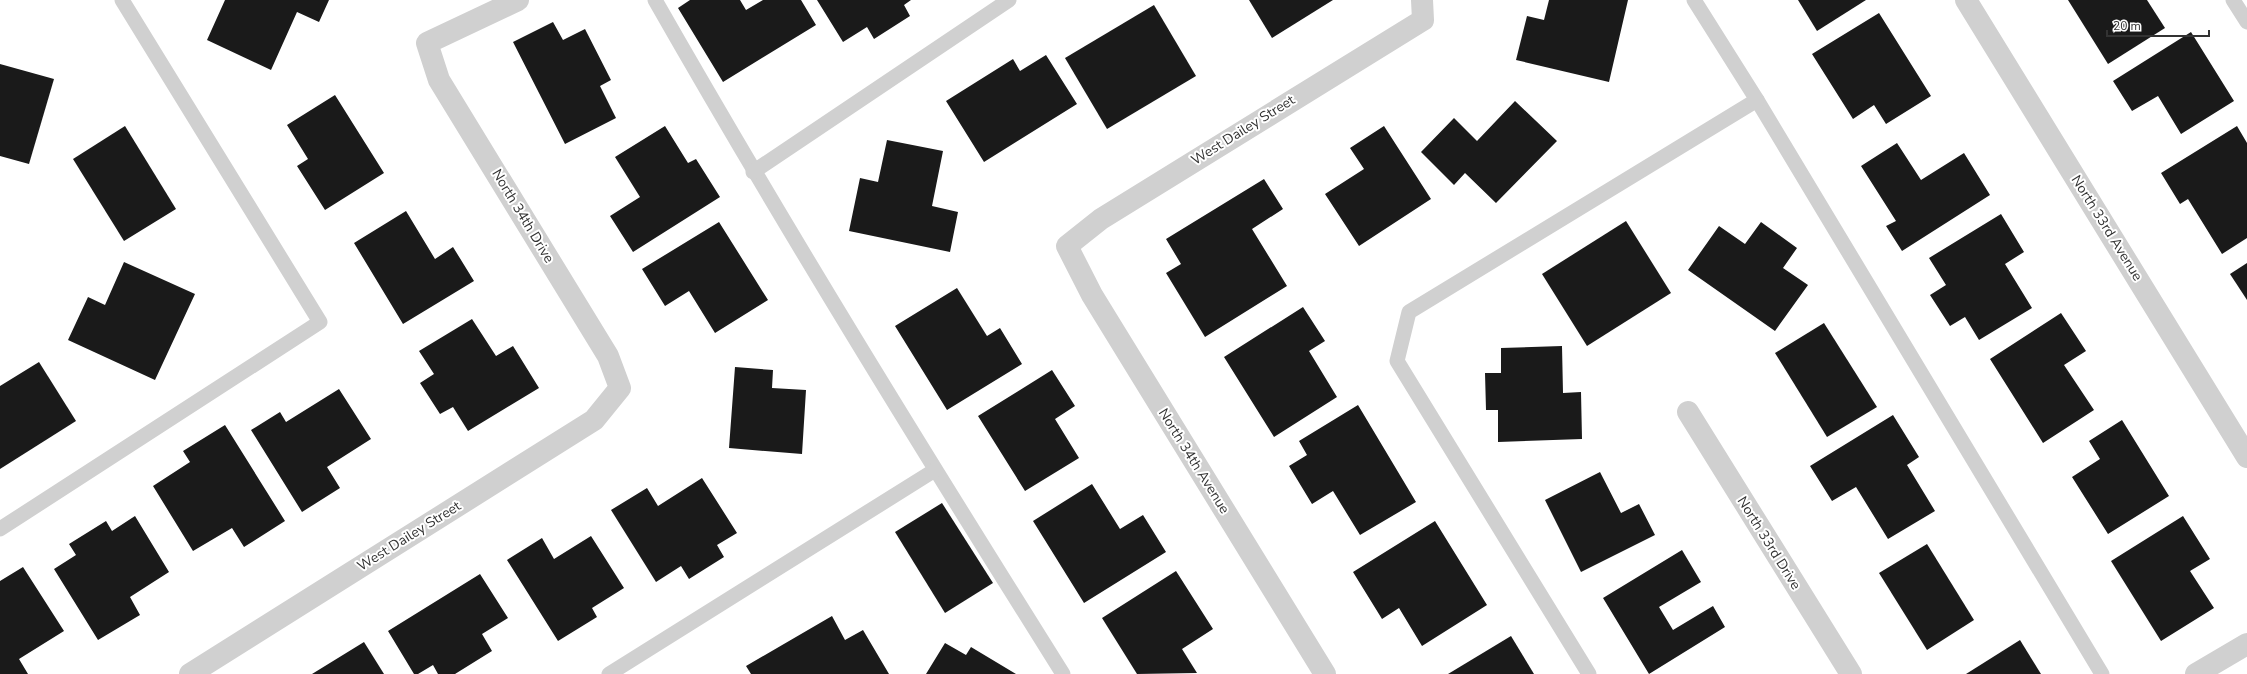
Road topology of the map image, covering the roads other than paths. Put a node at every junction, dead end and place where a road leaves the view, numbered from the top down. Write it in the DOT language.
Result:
graph roads {
  1 [pos="122,0"];
  2 [pos="518,0"];
  3 [pos="655,0"];
  4 [pos="1009,0"];
  5 [pos="1694,0"];
  6 [pos="1966,0"];
  7 [pos="2233,0"];
  8 [pos="1423,10"];
  9 [pos="2247,22"];
  10 [pos="1757,100"];
  11 [pos="753,172"];
  12 [pos="1067,246"];
  13 [pos="620,388"];
  14 [pos="1688,412"];
  15 [pos="2247,457"];
  16 [pos="935,470"];
  17 [pos="0,529"];
  18 [pos="2247,644"];
  19 [pos="190,674"];
  20 [pos="610,674"];
  21 [pos="1063,674"];
  22 [pos="1325,674"];
  23 [pos="1589,674"];
  24 [pos="1851,674"];
  25 [pos="2102,674"];
  26 [pos="2196,674"];
  1 -- 17 [label="lane"];
  2 -- 13 [label="street, North 34th Drive"];
  3 -- 11 [label="lane"];
  4 -- 11 [label="lane"];
  5 -- 10 [label="lane"];
  6 -- 15 [label="street, North 33rd Avenue"];
  7 -- 9 [label="lane"];
  8 -- 12 [label="street, West Dailey Street"];
  10 -- 23 [label="lane"];
  10 -- 25 [label="lane"];
  11 -- 16 [label="lane"];
  12 -- 22 [label="street, North 34th Avenue"];
  13 -- 19 [label="street, West Dailey Street"];
  14 -- 24 [label="street, North 33rd Drive"];
  16 -- 20 [label="lane"];
  16 -- 21 [label="lane"];
  18 -- 26 [label="street"];
}
